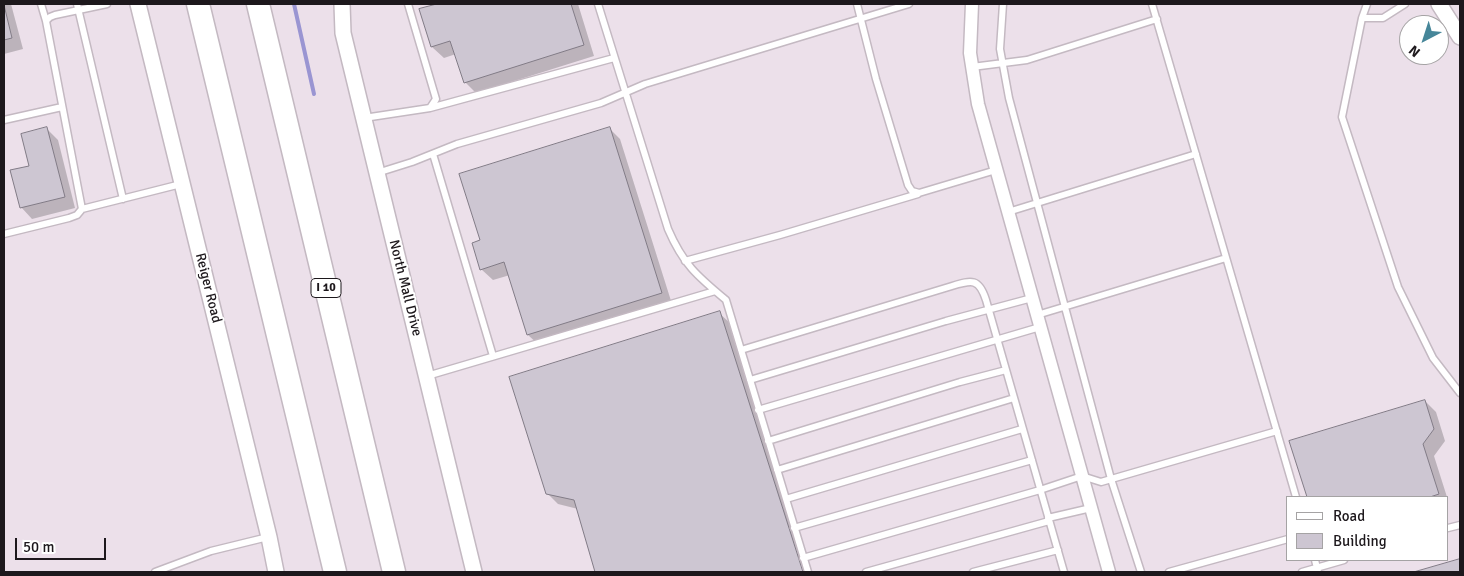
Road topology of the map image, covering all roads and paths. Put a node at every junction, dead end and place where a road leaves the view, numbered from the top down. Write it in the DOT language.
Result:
graph roads {
  1 [pos="41,4"];
  2 [pos="107,4"];
  3 [pos="138,4"];
  4 [pos="198,4"];
  5 [pos="258,4"];
  6 [pos="342,4"];
  7 [pos="408,4"];
  8 [pos="598,4"];
  9 [pos="857,4"];
  10 [pos="909,4"];
  11 [pos="972,4"];
  12 [pos="1004,4"];
  13 [pos="1152,4"];
  14 [pos="1368,4"];
  15 [pos="1405,4"];
  16 [pos="1439,4"];
  17 [pos="78,7"];
  18 [pos="1362,18"];
  19 [pos="860,19"];
  20 [pos="1157,19"];
  21 [pos="46,21"];
  22 [pos="1460,37"];
  23 [pos="614,58"];
  24 [pos="1002,63"];
  25 [pos="972,67"];
  26 [pos="624,93"];
  27 [pos="62,106"];
  28 [pos="430,108"];
  29 [pos="364,118"];
  30 [pos="4,120"];
  31 [pos="433,154"];
  32 [pos="1196,154"];
  33 [pos="996,170"];
  34 [pos="377,173"];
  35 [pos="182,184"];
  36 [pos="919,193"];
  37 [pos="124,199"];
  38 [pos="1038,203"];
  39 [pos="82,209"];
  40 [pos="1008,212"];
  41 [pos="4,234"];
  42 [pos="1226,258"];
  43 [pos="685,260"];
  44 [pos="715,291"];
  45 [pos="1032,298"];
  46 [pos="1065,306"];
  47 [pos="989,310"];
  48 [pos="1037,315"];
  49 [pos="1040,328"];
  50 [pos="998,341"];
  51 [pos="741,350"];
  52 [pos="493,356"];
  53 [pos="1006,370"];
  54 [pos="427,376"];
  55 [pos="750,380"];
  56 [pos="1460,393"];
  57 [pos="1014,398"];
  58 [pos="758,410"];
  59 [pos="1022,429"];
  60 [pos="1277,430"];
  61 [pos="768,441"];
  62 [pos="1032,460"];
  63 [pos="777,470"];
  64 [pos="1082,476"];
  65 [pos="1111,479"];
  66 [pos="1040,490"];
  67 [pos="1296,496"];
  68 [pos="786,499"];
  69 [pos="1091,508"];
  70 [pos="1049,520"];
  71 [pos="794,528"];
  72 [pos="269,537"];
  73 [pos="1286,540"];
  74 [pos="1058,550"];
  75 [pos="803,558"];
  76 [pos="1341,561"];
  77 [pos="1318,570"];
  78 [pos="155,572"];
  79 [pos="276,572"];
  80 [pos="335,572"];
  81 [pos="394,572"];
  82 [pos="474,572"];
  83 [pos="808,572"];
  84 [pos="866,572"];
  85 [pos="973,572"];
  86 [pos="1064,572"];
  87 [pos="1109,572"];
  88 [pos="1141,572"];
  89 [pos="1169,572"];
  90 [pos="1302,572"];
  1 -- 21 [label="lane"];
  2 -- 17 [label="lane"];
  3 -- 35 [label="street, Reiger Road"];
  4 -- 80 [label="highway"];
  5 -- 81 [label="highway, I 10"];
  6 -- 29 [label="street, North Mall Drive"];
  7 -- 28 [label="lane"];
  8 -- 23 [label="lane"];
  9 -- 19 [label="lane"];
  10 -- 19 [label="lane"];
  11 -- 25 [label="street"];
  12 -- 24 [label="lane"];
  13 -- 20 [label="lane"];
  14 -- 18 [label="lane"];
  15 -- 18 [label="lane"];
  16 -- 22 [label="street"];
  17 -- 21 [label="lane"];
  17 -- 37 [label="lane"];
  18 -- 56 [label="lane"];
  19 -- 26 [label="lane"];
  19 -- 36 [label="lane"];
  20 -- 24 [label="lane"];
  20 -- 32 [label="lane"];
  21 -- 27 [label="lane"];
  23 -- 26 [label="lane"];
  23 -- 28 [label="lane"];
  24 -- 25 [label="lane"];
  24 -- 38 [label="lane"];
  25 -- 33 [label="street"];
  26 -- 31 [label="lane"];
  26 -- 43 [label="lane"];
  27 -- 30 [label="lane"];
  27 -- 39 [label="lane"];
  28 -- 29 [label="lane"];
  29 -- 34 [label="street, North Mall Drive"];
  31 -- 34 [label="lane"];
  31 -- 52 [label="lane"];
  32 -- 38 [label="lane"];
  32 -- 42 [label="lane"];
  33 -- 36 [label="lane"];
  33 -- 40 [label="street"];
  34 -- 54 [label="street, North Mall Drive"];
  35 -- 37 [label="lane"];
  35 -- 72 [label="street, Reiger Road"];
  36 -- 43 [label="lane"];
  37 -- 39 [label="lane"];
  38 -- 40 [label="lane"];
  38 -- 46 [label="lane"];
  39 -- 41 [label="lane"];
  40 -- 45 [label="street"];
  42 -- 46 [label="lane"];
  42 -- 60 [label="lane"];
  43 -- 44 [label="lane"];
  44 -- 51 [label="lane"];
  44 -- 52 [label="lane"];
  45 -- 47 [label="lane"];
  45 -- 48 [label="street"];
  46 -- 48 [label="lane"];
  46 -- 65 [label="lane"];
  47 -- 50 [label="lane"];
  47 -- 51 [label="lane"];
  47 -- 55 [label="lane"];
  48 -- 49 [label="street"];
  49 -- 50 [label="lane"];
  49 -- 64 [label="street"];
  50 -- 53 [label="lane"];
  50 -- 58 [label="lane"];
  51 -- 55 [label="lane"];
  52 -- 54 [label="lane"];
  53 -- 57 [label="lane"];
  53 -- 61 [label="lane"];
  54 -- 82 [label="street, North Mall Drive"];
  55 -- 58 [label="lane"];
  57 -- 59 [label="lane"];
  57 -- 63 [label="lane"];
  58 -- 61 [label="lane"];
  59 -- 62 [label="lane"];
  59 -- 68 [label="lane"];
  60 -- 65 [label="lane"];
  60 -- 67 [label="lane"];
  61 -- 63 [label="lane"];
  62 -- 66 [label="lane"];
  62 -- 71 [label="lane"];
  63 -- 68 [label="lane"];
  64 -- 65 [label="lane"];
  64 -- 66 [label="lane"];
  64 -- 69 [label="street"];
  65 -- 88 [label="lane"];
  66 -- 70 [label="lane"];
  66 -- 75 [label="lane"];
  68 -- 71 [label="lane"];
  69 -- 70 [label="lane"];
  69 -- 87 [label="street"];
  70 -- 74 [label="lane"];
  70 -- 84 [label="lane"];
  71 -- 75 [label="lane"];
  72 -- 78 [label="lane"];
  72 -- 79 [label="street, Reiger Road"];
  73 -- 89 [label="lane"];
  74 -- 85 [label="lane"];
  74 -- 86 [label="lane"];
  75 -- 83 [label="lane"];
  76 -- 77 [label="lane"];
  77 -- 90 [label="lane"];
}
